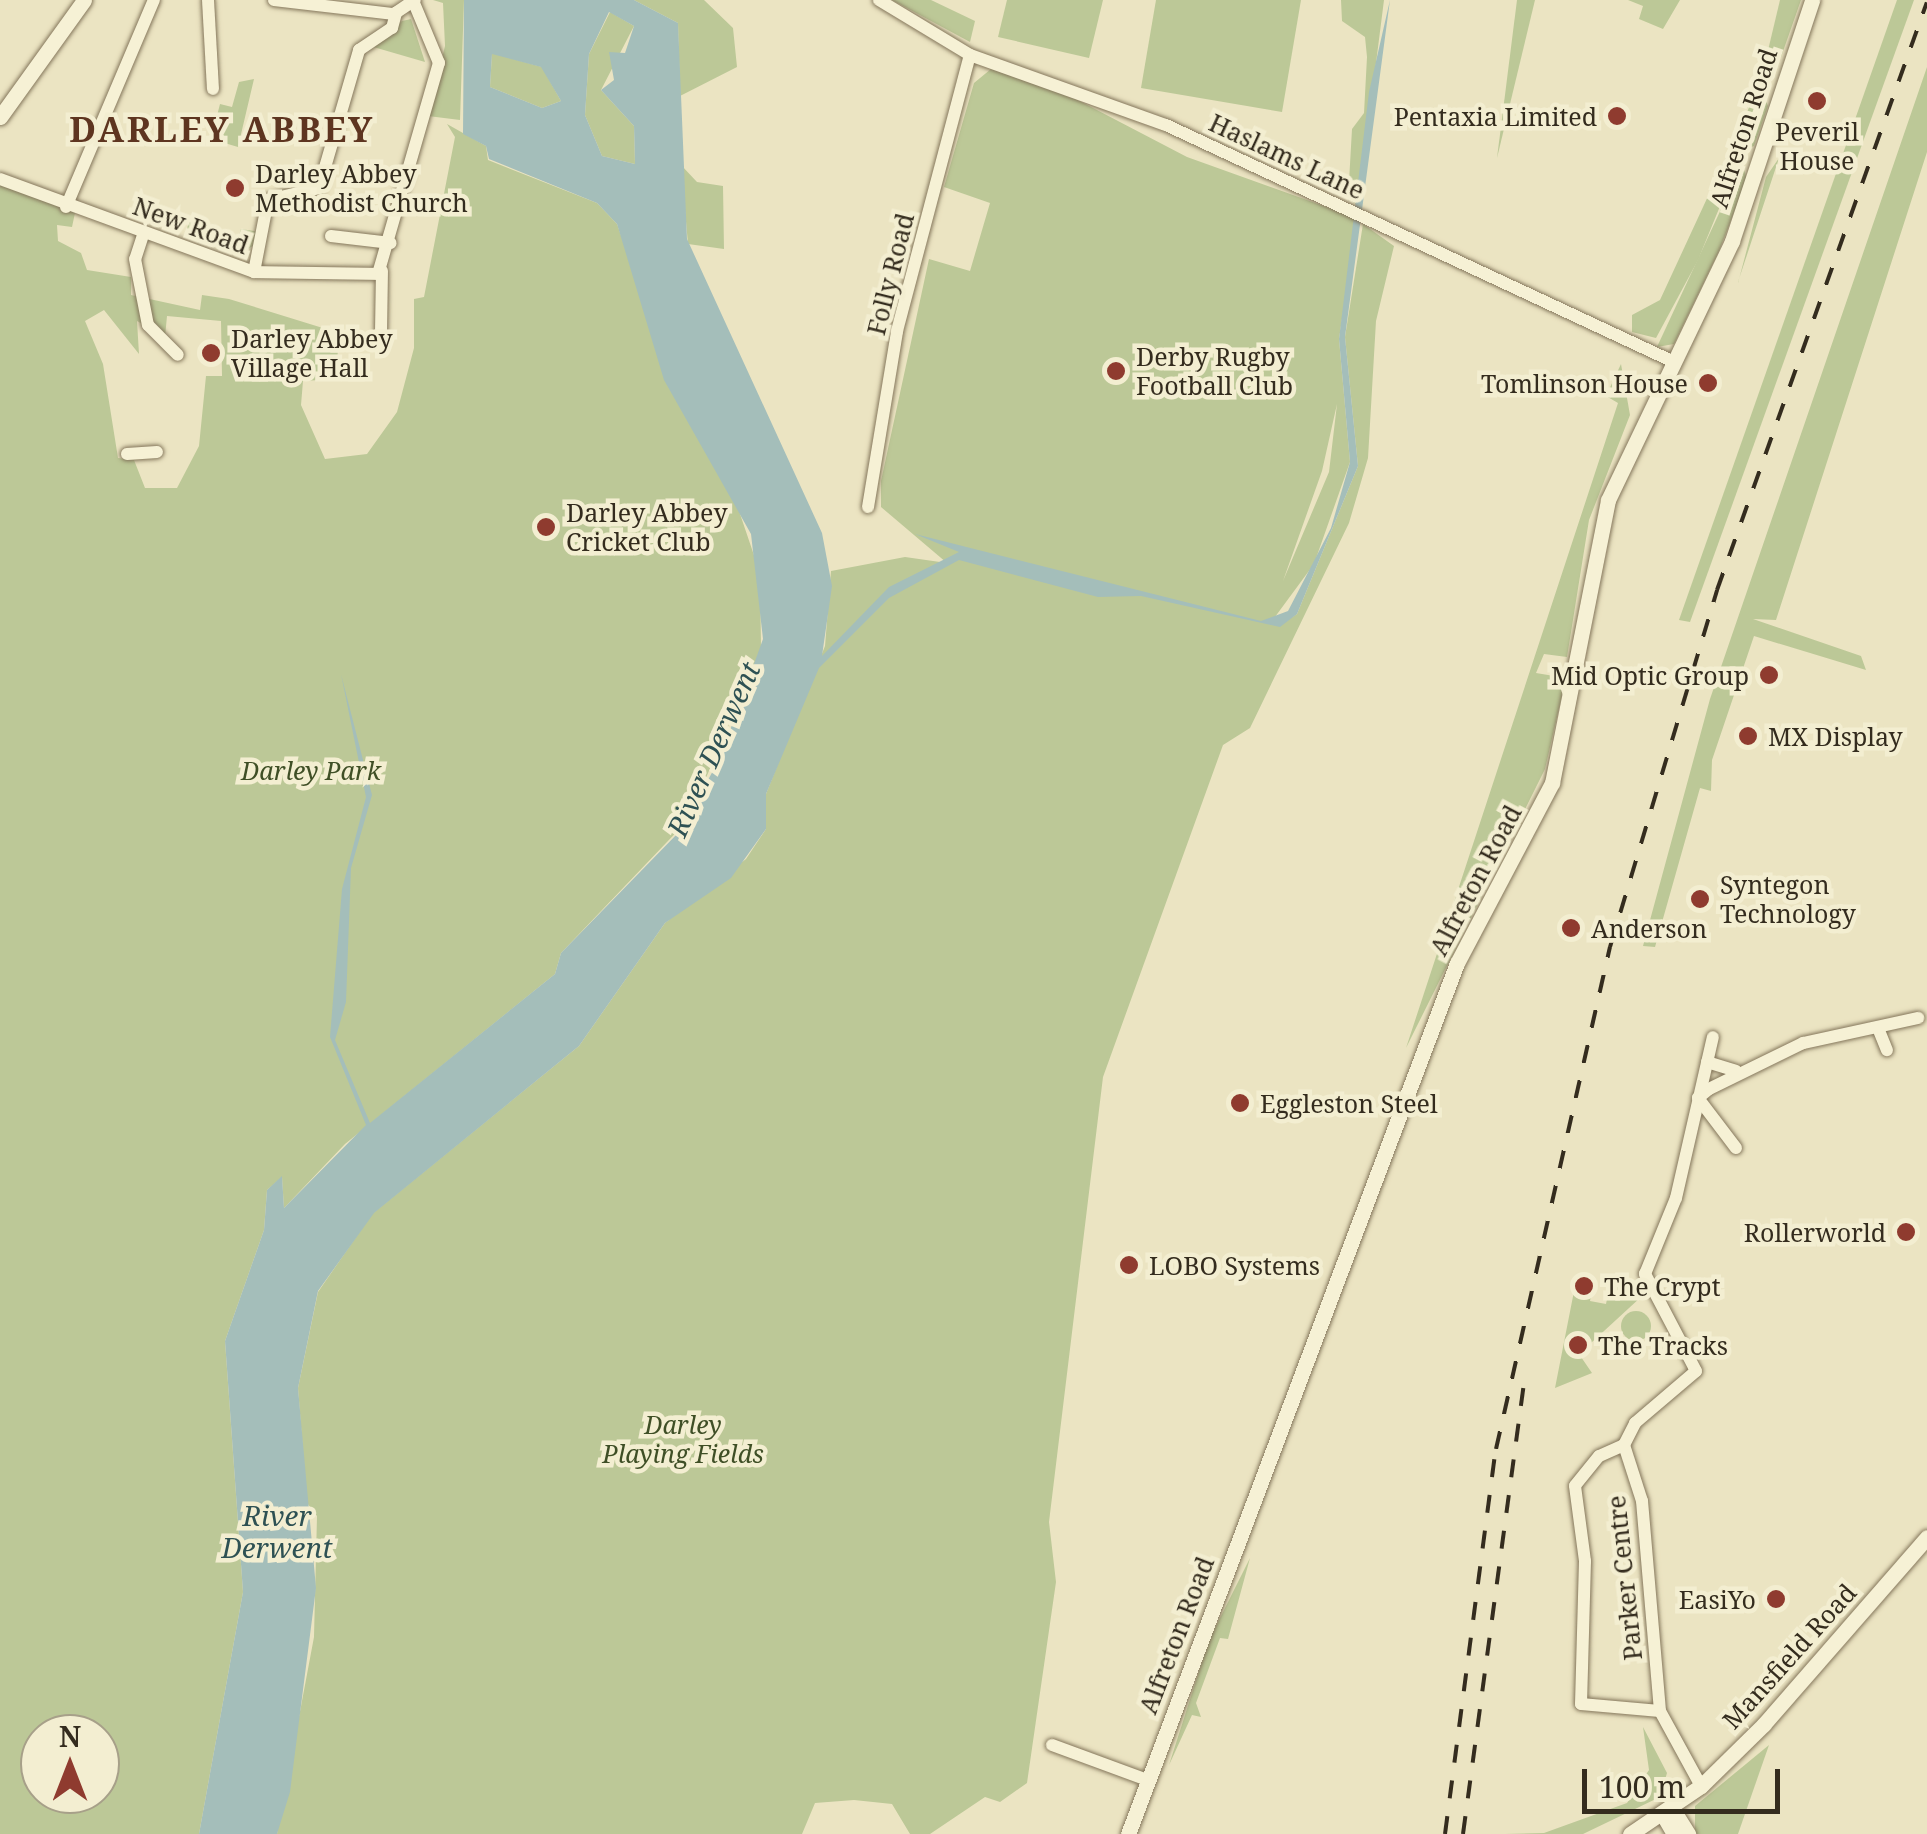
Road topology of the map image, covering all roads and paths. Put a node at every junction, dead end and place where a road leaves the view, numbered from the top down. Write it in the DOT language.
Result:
graph roads {
  1 [pos="84,0"];
  2 [pos="154,0"];
  3 [pos="208,0"];
  4 [pos="274,0"];
  5 [pos="879,0"];
  6 [pos="1812,0"];
  7 [pos="414,1"];
  8 [pos="396,13"];
  9 [pos="970,55"];
  10 [pos="213,89"];
  11 [pos="0,117"];
  12 [pos="0,179"];
  13 [pos="66,207"];
  14 [pos="144,232"];
  15 [pos="331,236"];
  16 [pos="391,243"];
  17 [pos="254,272"];
  18 [pos="378,273"];
  19 [pos="382,333"];
  20 [pos="178,355"];
  21 [pos="1674,362"];
  22 [pos="157,452"];
  23 [pos="127,454"];
  24 [pos="868,508"];
  25 [pos="1918,1018"];
  26 [pos="1878,1028"];
  27 [pos="1713,1038"];
  28 [pos="1887,1050"];
  29 [pos="1707,1062"];
  30 [pos="1736,1071"];
  31 [pos="1698,1098"];
  32 [pos="1736,1148"];
  33 [pos="1624,1445"];
  34 [pos="1927,1537"];
  35 [pos="1660,1711"];
  36 [pos="1052,1745"];
  37 [pos="1147,1780"];
  38 [pos="1701,1786"];
  39 [pos="1668,1811"];
  40 [pos="1128,1834"];
  41 [pos="1630,1834"];
  42 [pos="1674,1834"];
  43 [pos="1688,1834"];
  1 -- 11 [label="street"];
  2 -- 13 [label="street"];
  3 -- 10 [label="street"];
  4 -- 8 [label="street"];
  5 -- 9 [label="street, Haslams Lane"];
  6 -- 21 [label="street, Alfreton Road"];
  7 -- 8 [label="street"];
  7 -- 16 [label="street"];
  8 -- 17 [label="street"];
  9 -- 21 [label="street, Haslams Lane"];
  9 -- 24 [label="street, Folly Road"];
  12 -- 13 [label="street, New Road"];
  13 -- 14 [label="street, New Road"];
  14 -- 17 [label="street, New Road"];
  14 -- 20 [label="street"];
  15 -- 16 [label="street"];
  16 -- 18 [label="street"];
  17 -- 18 [label="street, New Road"];
  18 -- 19 [label="street"];
  21 -- 37 [label="street, Alfreton Road"];
  22 -- 23 [label="street"];
  25 -- 26 [label="street"];
  26 -- 28 [label="street"];
  26 -- 30 [label="street"];
  27 -- 29 [label="street"];
  29 -- 30 [label="street"];
  29 -- 31 [label="street"];
  30 -- 31 [label="street"];
  31 -- 32 [label="street"];
  31 -- 33 [label="street"];
  33 -- 35 [label="street, Parker Centre"];
  33 -- 35 [label="street, Parker Centre"];
  34 -- 38 [label="street, Mansfield Road"];
  35 -- 38 [label="street, Parker Centre"];
  36 -- 37 [label="street"];
  37 -- 40 [label="street, Alfreton Road"];
  38 -- 39 [label="street, Mansfield Road"];
  39 -- 41 [label="street, Mansfield Road"];
  39 -- 42 [label="street"];
  39 -- 43 [label="street"];
}
